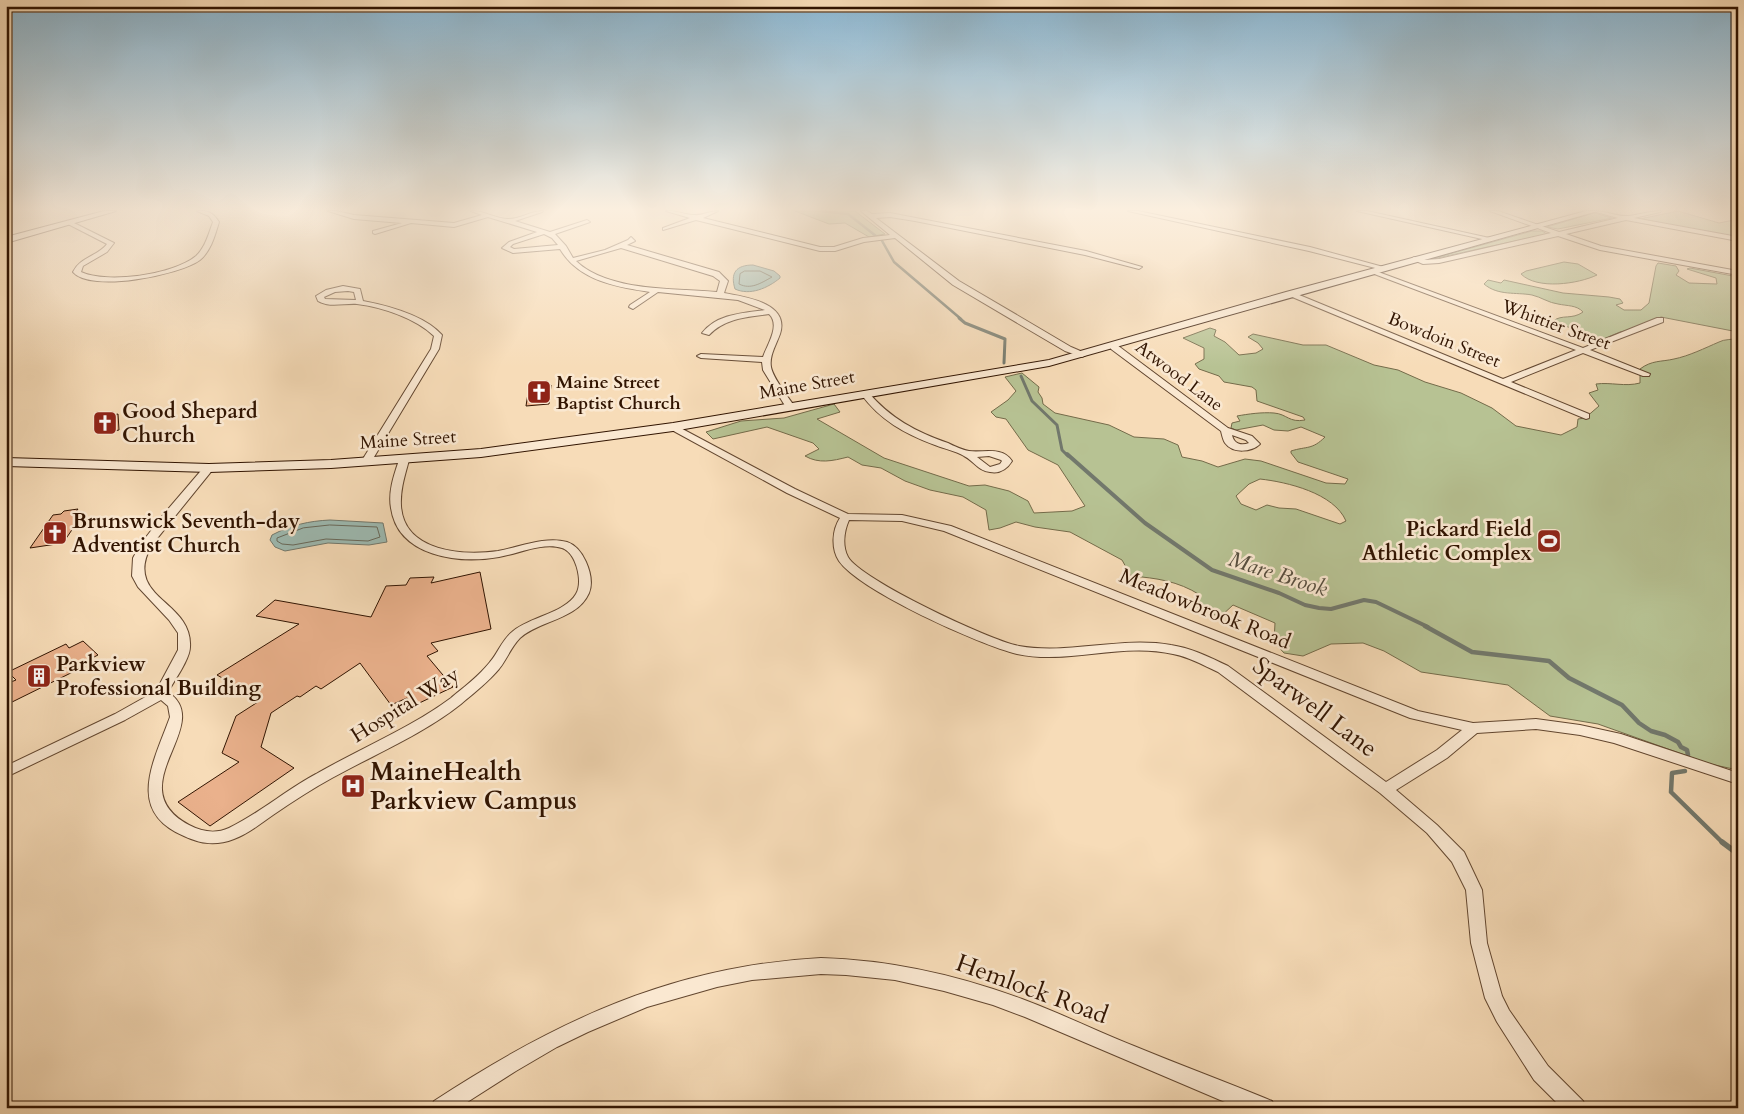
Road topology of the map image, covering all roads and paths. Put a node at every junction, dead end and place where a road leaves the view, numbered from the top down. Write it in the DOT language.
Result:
graph roads {
  1 [pos="84,263"];
  2 [pos="188,263"];
  3 [pos="574,263"];
  4 [pos="679,263"];
  5 [pos="931,263"];
  6 [pos="1124,263"];
  7 [pos="1364,263"];
  8 [pos="1400,263"];
  9 [pos="1681,263"];
  10 [pos="1139,267"];
  11 [pos="1383,268"];
  12 [pos="1371,271"];
  13 [pos="1738,273"];
  14 [pos="657,290"];
  15 [pos="1289,294"];
  16 [pos="720,295"];
  17 [pos="360,302"];
  18 [pos="634,307"];
  19 [pos="771,311"];
  20 [pos="1660,320"];
  21 [pos="706,333"];
  22 [pos="1114,347"];
  23 [pos="1582,350"];
  24 [pos="1082,355"];
  25 [pos="701,356"];
  26 [pos="766,360"];
  27 [pos="1646,374"];
  28 [pos="1503,382"];
  29 [pos="865,394"];
  30 [pos="790,407"];
  31 [pos="1586,416"];
  32 [pos="673,427"];
  33 [pos="1225,430"];
  34 [pos="968,454"];
  35 [pos="404,460"];
  36 [pos="6,462"];
  37 [pos="366,462"];
  38 [pos="209,468"];
  39 [pos="846,517"];
  40 [pos="161,694"];
  41 [pos="1473,728"];
  42 [pos="6,772"];
  43 [pos="1738,779"];
  44 [pos="1385,790"];
  45 [pos="441,1108"];
  46 [pos="1265,1108"];
  47 [pos="1576,1108"];
  1 -- 2 [label="street"];
  3 -- 14 [label="street"];
  4 -- 16 [label="street"];
  5 -- 24 [label="street"];
  6 -- 10 [label="street"];
  7 -- 11 [label="street"];
  8 -- 11 [label="street, Maine Street"];
  9 -- 13 [label="street"];
  11 -- 12 [label="street, Maine Street"];
  12 -- 15 [label="street, Maine Street"];
  12 -- 23 [label="street, Whittier Street"];
  14 -- 16 [label="street"];
  14 -- 18 [label="street"];
  15 -- 22 [label="street, Maine Street"];
  15 -- 28 [label="street, Bowdoin Street"];
  16 -- 19 [label="street"];
  17 -- 37 [label="street"];
  19 -- 21 [label="street"];
  19 -- 26 [label="street"];
  20 -- 23 [label="street"];
  22 -- 24 [label="street, Maine Street"];
  22 -- 33 [label="street, Atwood Lane"];
  23 -- 27 [label="street, Whittier Street"];
  23 -- 28 [label="street"];
  24 -- 29 [label="street, Maine Street"];
  25 -- 26 [label="street"];
  26 -- 30 [label="street"];
  28 -- 31 [label="street, Bowdoin Street"];
  29 -- 30 [label="street, Maine Street"];
  29 -- 34 [label="street"];
  30 -- 32 [label="street, Maine Street"];
  32 -- 35 [label="street, Maine Street"];
  32 -- 39 [label="street, Meadowbrook Road"];
  35 -- 37 [label="street, Maine Street"];
  35 -- 40 [label="street, Hospital Way"];
  36 -- 38 [label="street, Maine Street"];
  37 -- 38 [label="street, Maine Street"];
  38 -- 40 [label="street"];
  39 -- 41 [label="street, Meadowbrook Road"];
  39 -- 44 [label="street, Sparwell Lane"];
  40 -- 42 [label="street"];
  41 -- 43 [label="street, Meadowbrook Road"];
  41 -- 44 [label="street"];
  44 -- 47 [label="street, Sparwell Lane"];
  45 -- 46 [label="street, Hemlock Road"];
}
